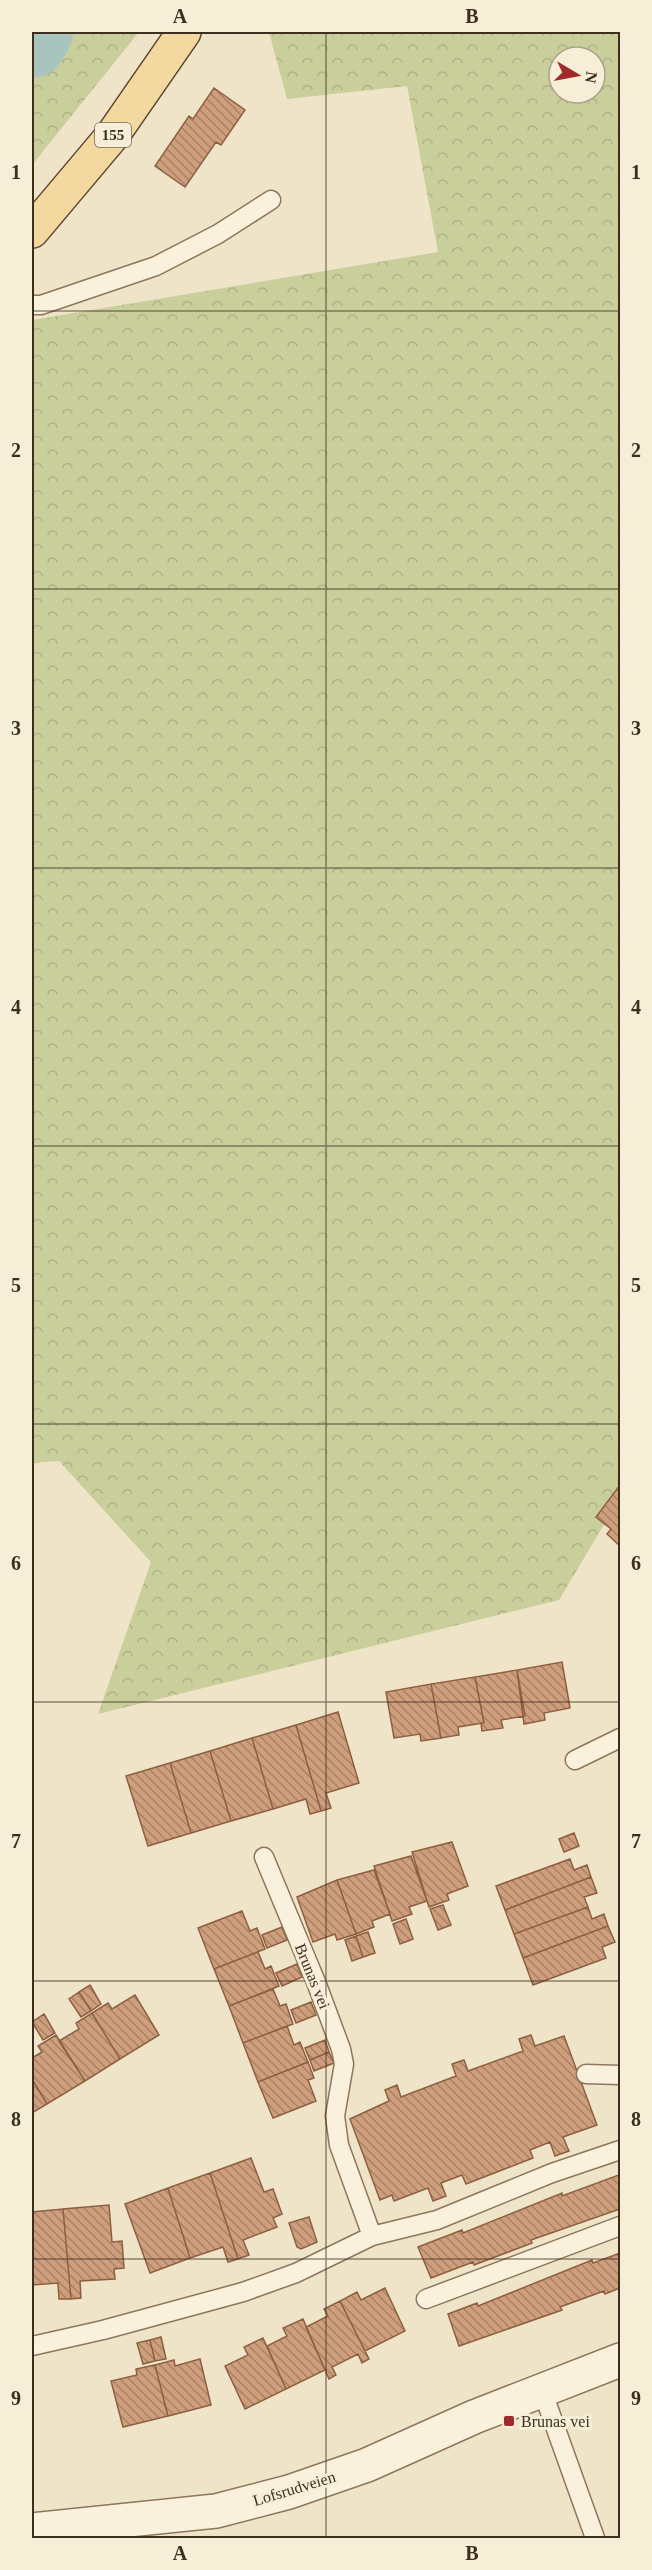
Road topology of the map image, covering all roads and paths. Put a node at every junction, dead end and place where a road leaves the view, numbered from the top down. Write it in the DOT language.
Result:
graph roads {
  1 [pos="184,32"];
  2 [pos="271,200"];
  3 [pos="32,231"];
  4 [pos="32,305"];
  5 [pos="621,1738"];
  6 [pos="574,1760"];
  7 [pos="264,1857"];
  8 [pos="586,2074"];
  9 [pos="621,2075"];
  10 [pos="621,2150"];
  11 [pos="621,2226"];
  12 [pos="372,2236"];
  13 [pos="426,2299"];
  14 [pos="32,2346"];
  15 [pos="621,2360"];
  16 [pos="542,2390"];
  17 [pos="32,2530"];
  18 [pos="595,2538"];
  1 -- 3 [label="main road, 155"];
  2 -- 4 [label="lane"];
  5 -- 6 [label="lane"];
  7 -- 12 [label="lane, Brunas vei"];
  8 -- 9 [label="lane"];
  10 -- 12 [label="lane"];
  11 -- 13 [label="lane"];
  12 -- 14 [label="lane"];
  15 -- 16 [label="street, Lofsrudveien"];
  16 -- 17 [label="street, Lofsrudveien"];
  16 -- 18 [label="lane"];
}
